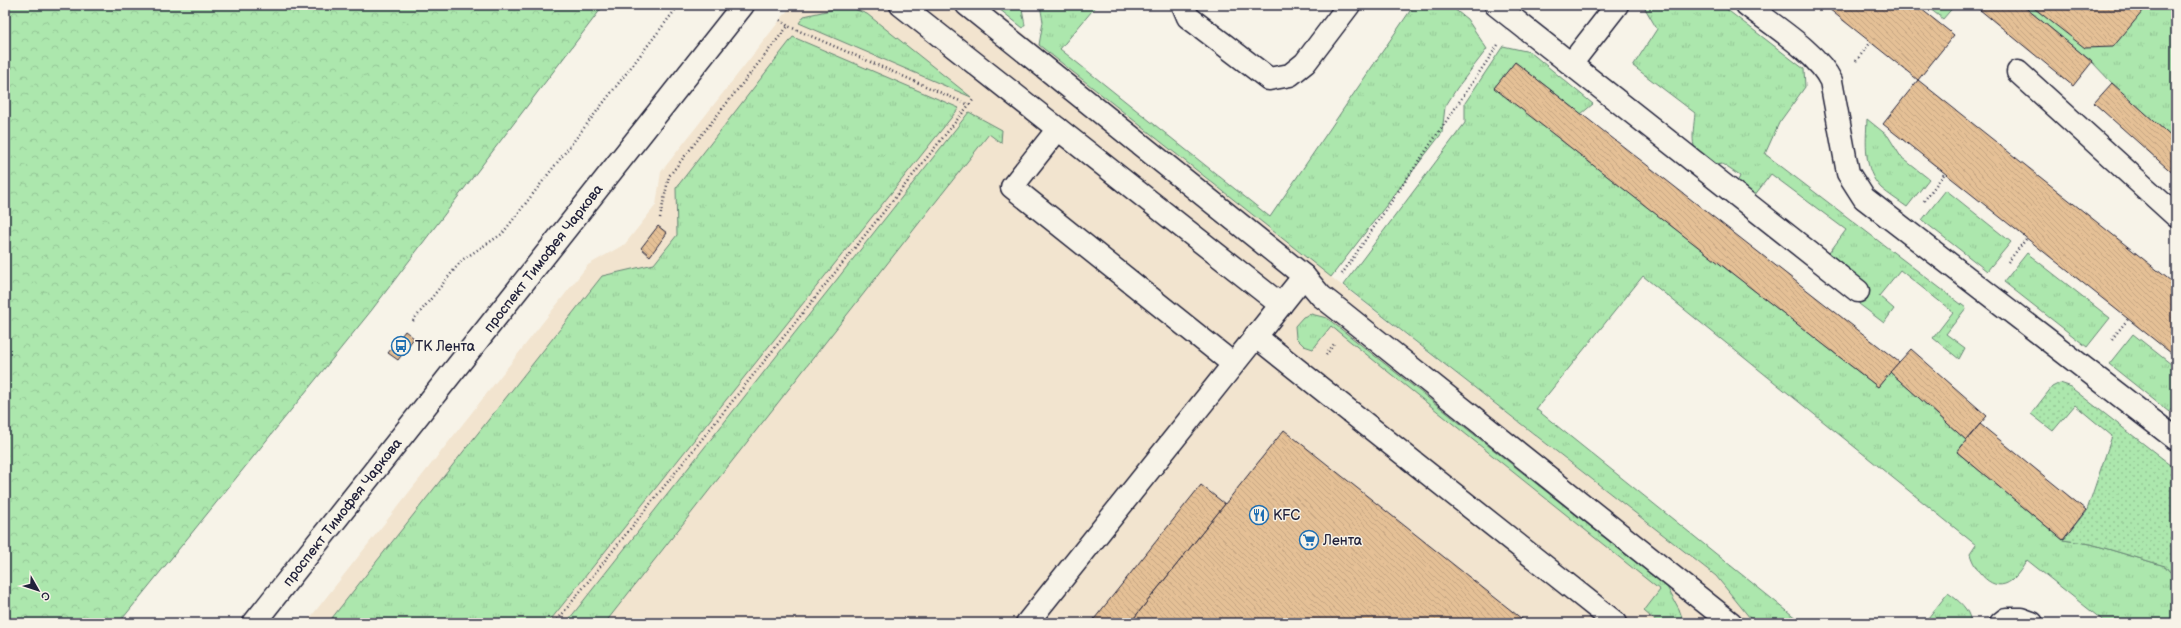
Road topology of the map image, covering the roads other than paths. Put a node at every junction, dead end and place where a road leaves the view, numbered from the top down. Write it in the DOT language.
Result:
graph roads {
  1 [pos="743,5"];
  2 [pos="901,5"];
  3 [pos="967,5"];
  4 [pos="1183,5"];
  5 [pos="1349,5"];
  6 [pos="1496,5"];
  7 [pos="1617,5"];
  8 [pos="1747,5"];
  9 [pos="1571,64"];
  10 [pos="2018,72"];
  11 [pos="1058,129"];
  12 [pos="2176,216"];
  13 [pos="1304,276"];
  14 [pos="1858,291"];
  15 [pos="1322,296"];
  16 [pos="1281,305"];
  17 [pos="1255,336"];
  18 [pos="1232,363"];
  19 [pos="2176,439"];
  20 [pos="1705,614"];
  21 [pos="254,623"];
  22 [pos="1027,623"];
  23 [pos="1616,623"];
  24 [pos="1731,623"];
  25 [pos="2001,623"];
  26 [pos="2032,623"];
  1 -- 21 [label="street, проспект Тимофея Чаркова"];
  2 -- 11 [label="street"];
  3 -- 13 [label="street"];
  4 -- 5 [label="street"];
  6 -- 9 [label="street"];
  7 -- 9 [label="street"];
  8 -- 19 [label="street"];
  9 -- 14 [label="street"];
  10 -- 12 [label="street"];
  11 -- 16 [label="street"];
  11 -- 18 [label="street"];
  13 -- 15 [label="street"];
  13 -- 16 [label="street"];
  15 -- 16 [label="street"];
  15 -- 20 [label="street"];
  16 -- 17 [label="street"];
  17 -- 18 [label="street"];
  17 -- 23 [label="street"];
  18 -- 22 [label="street"];
  20 -- 24 [label="street"];
  25 -- 26 [label="street"];
}
